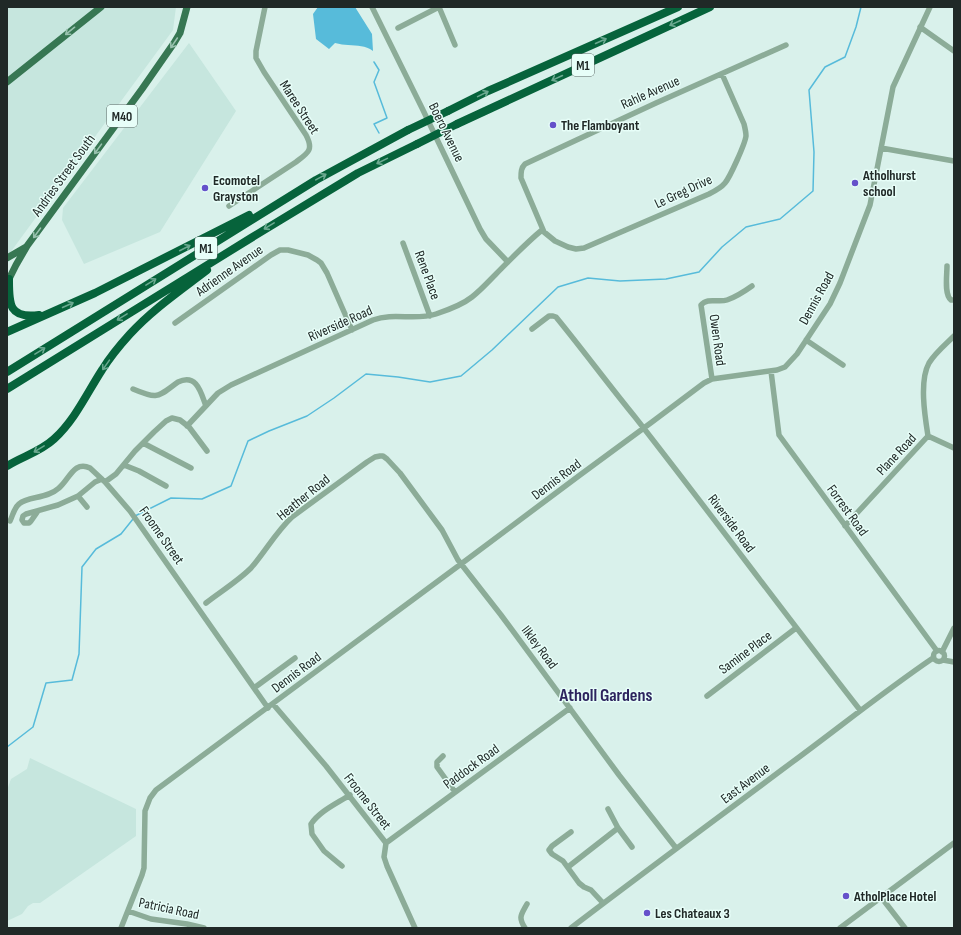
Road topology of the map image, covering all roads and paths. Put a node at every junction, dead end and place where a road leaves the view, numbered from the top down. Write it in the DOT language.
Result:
graph roads {
  1 [pos="101,7"];
  2 [pos="187,7"];
  3 [pos="265,7"];
  4 [pos="372,7"];
  5 [pos="439,7"];
  6 [pos="678,7"];
  7 [pos="710,7"];
  8 [pos="930,7"];
  9 [pos="920,27"];
  10 [pos="398,28"];
  11 [pos="455,45"];
  12 [pos="786,45"];
  13 [pos="954,51"];
  14 [pos="722,74"];
  15 [pos="7,82"];
  16 [pos="881,148"];
  17 [pos="954,161"];
  18 [pos="297,191"];
  19 [pos="229,206"];
  20 [pos="542,230"];
  21 [pos="251,238"];
  22 [pos="403,243"];
  23 [pos="27,246"];
  24 [pos="7,258"];
  25 [pos="508,262"];
  26 [pos="947,266"];
  27 [pos="8,281"];
  28 [pos="752,286"];
  29 [pos="954,300"];
  30 [pos="48,314"];
  31 [pos="430,316"];
  32 [pos="175,323"];
  33 [pos="532,329"];
  34 [pos="352,330"];
  35 [pos="7,332"];
  36 [pos="954,336"];
  37 [pos="806,340"];
  38 [pos="843,365"];
  39 [pos="771,371"];
  40 [pos="7,372"];
  41 [pos="712,379"];
  42 [pos="7,389"];
  43 [pos="133,390"];
  44 [pos="206,406"];
  45 [pos="188,426"];
  46 [pos="644,428"];
  47 [pos="928,436"];
  48 [pos="143,443"];
  49 [pos="954,448"];
  50 [pos="207,451"];
  51 [pos="387,459"];
  52 [pos="124,465"];
  53 [pos="7,466"];
  54 [pos="191,468"];
  55 [pos="104,481"];
  56 [pos="166,486"];
  57 [pos="78,496"];
  58 [pos="87,507"];
  59 [pos="38,511"];
  60 [pos="10,521"];
  61 [pos="845,526"];
  62 [pos="461,564"];
  63 [pos="206,602"];
  64 [pos="796,628"];
  65 [pos="954,628"];
  66 [pos="940,651"];
  67 [pos="295,658"];
  68 [pos="933,658"];
  69 [pos="943,660"];
  70 [pos="954,662"];
  71 [pos="254,688"];
  72 [pos="708,696"];
  73 [pos="273,704"];
  74 [pos="268,708"];
  75 [pos="570,708"];
  76 [pos="860,710"];
  77 [pos="442,756"];
  78 [pos="455,792"];
  79 [pos="350,796"];
  80 [pos="608,809"];
  81 [pos="618,828"];
  82 [pos="571,832"];
  83 [pos="386,843"];
  84 [pos="954,843"];
  85 [pos="632,847"];
  86 [pos="676,848"];
  87 [pos="342,866"];
  88 [pos="568,868"];
  89 [pos="881,897"];
  90 [pos="527,904"];
  91 [pos="603,904"];
  92 [pos="128,911"];
  93 [pos="121,928"];
  94 [pos="204,928"];
  95 [pos="415,928"];
  96 [pos="525,928"];
  97 [pos="571,928"];
  98 [pos="840,928"];
  99 [pos="905,928"];
  1 -- 15 [label="main road, one-way"];
  2 -- 23 [label="main road, Andries Street South / M40, one-way"];
  3 -- 19 [label="street, Maree Street"];
  4 -- 25 [label="street, Boero Avenue"];
  5 -- 10 [label="street"];
  5 -- 11 [label="street"];
  18 -- 6 [label="highway, M1, one-way, bridge"];
  7 -- 21 [label="highway, M1, one-way, bridge"];
  8 -- 9 [label="street, Dennis Road"];
  9 -- 13 [label="street"];
  9 -- 16 [label="street, Dennis Road"];
  12 -- 14 [label="street, Rahle Avenue"];
  14 -- 20 [label="street, Rahle Avenue"];
  14 -- 20 [label="street, Le Greg Drive"];
  16 -- 17 [label="street"];
  16 -- 37 [label="street, Dennis Road"];
  30 -- 18 [label="highway, one-way"];
  40 -- 18 [label="highway, M1, one-way"];
  20 -- 25 [label="street, Riverside Road"];
  21 -- 42 [label="highway, M1, one-way"];
  21 -- 53 [label="highway, one-way"];
  22 -- 31 [label="street, Rene Place"];
  23 -- 24 [label="main road"];
  23 -- 27 [label="main road, Andries Street South / M40"];
  25 -- 31 [label="street, Riverside Road"];
  26 -- 29 [label="street"];
  27 -- 30 [label="highway"];
  28 -- 41 [label="street, Owen Road"];
  30 -- 35 [label="highway"];
  31 -- 34 [label="street, Riverside Road"];
  32 -- 34 [label="street, Adrienne Avenue"];
  33 -- 46 [label="street, Riverside Road"];
  34 -- 44 [label="street, Riverside Road"];
  36 -- 47 [label="street, Plane Road"];
  37 -- 38 [label="street"];
  37 -- 39 [label="street, Dennis Road"];
  39 -- 41 [label="street, Dennis Road"];
  39 -- 61 [label="street, Forrest Road"];
  41 -- 46 [label="street, Dennis Road"];
  43 -- 44 [label="street"];
  44 -- 45 [label="street, Riverside Road"];
  45 -- 48 [label="street"];
  45 -- 50 [label="street"];
  46 -- 62 [label="street, Dennis Road"];
  46 -- 64 [label="street, Riverside Road"];
  47 -- 49 [label="street"];
  47 -- 61 [label="street, Plane Road"];
  48 -- 52 [label="street"];
  48 -- 54 [label="street"];
  51 -- 62 [label="street, Ilkley Road"];
  51 -- 63 [label="street, Heather Road"];
  52 -- 55 [label="street"];
  52 -- 56 [label="street"];
  55 -- 57 [label="street"];
  55 -- 60 [label="street, Froome Street"];
  55 -- 71 [label="street, Froome Street"];
  57 -- 58 [label="street"];
  57 -- 59 [label="street"];
  61 -- 66 [label="street, Forrest Road"];
  62 -- 73 [label="street, Dennis Road"];
  62 -- 75 [label="street, Ilkley Road"];
  64 -- 72 [label="street, Samine Place"];
  64 -- 76 [label="street, Riverside Road"];
  65 -- 66 [label="street"];
  66 -- 68 [label="street"];
  66 -- 69 [label="street"];
  67 -- 71 [label="street"];
  68 -- 69 [label="street"];
  68 -- 76 [label="street, East Avenue"];
  69 -- 70 [label="street"];
  71 -- 74 [label="street, Froome Street"];
  73 -- 74 [label="street, Dennis Road"];
  73 -- 79 [label="street, Froome Street"];
  74 -- 92 [label="street, Dennis Road"];
  75 -- 78 [label="street, Paddock Road"];
  75 -- 86 [label="street, Ilkley Road"];
  76 -- 86 [label="street, East Avenue"];
  77 -- 78 [label="street"];
  78 -- 83 [label="street, Paddock Road"];
  79 -- 83 [label="street, Froome Street"];
  79 -- 87 [label="street"];
  80 -- 81 [label="street"];
  81 -- 85 [label="street"];
  81 -- 88 [label="street"];
  82 -- 88 [label="street"];
  83 -- 95 [label="street, Froome Street"];
  84 -- 89 [label="street"];
  86 -- 91 [label="street, East Avenue"];
  88 -- 91 [label="street"];
  89 -- 98 [label="street"];
  89 -- 99 [label="street"];
  90 -- 96 [label="street"];
  91 -- 97 [label="street, East Avenue"];
  92 -- 93 [label="street, Dennis Road"];
  92 -- 94 [label="street, Patricia Road"];
}
